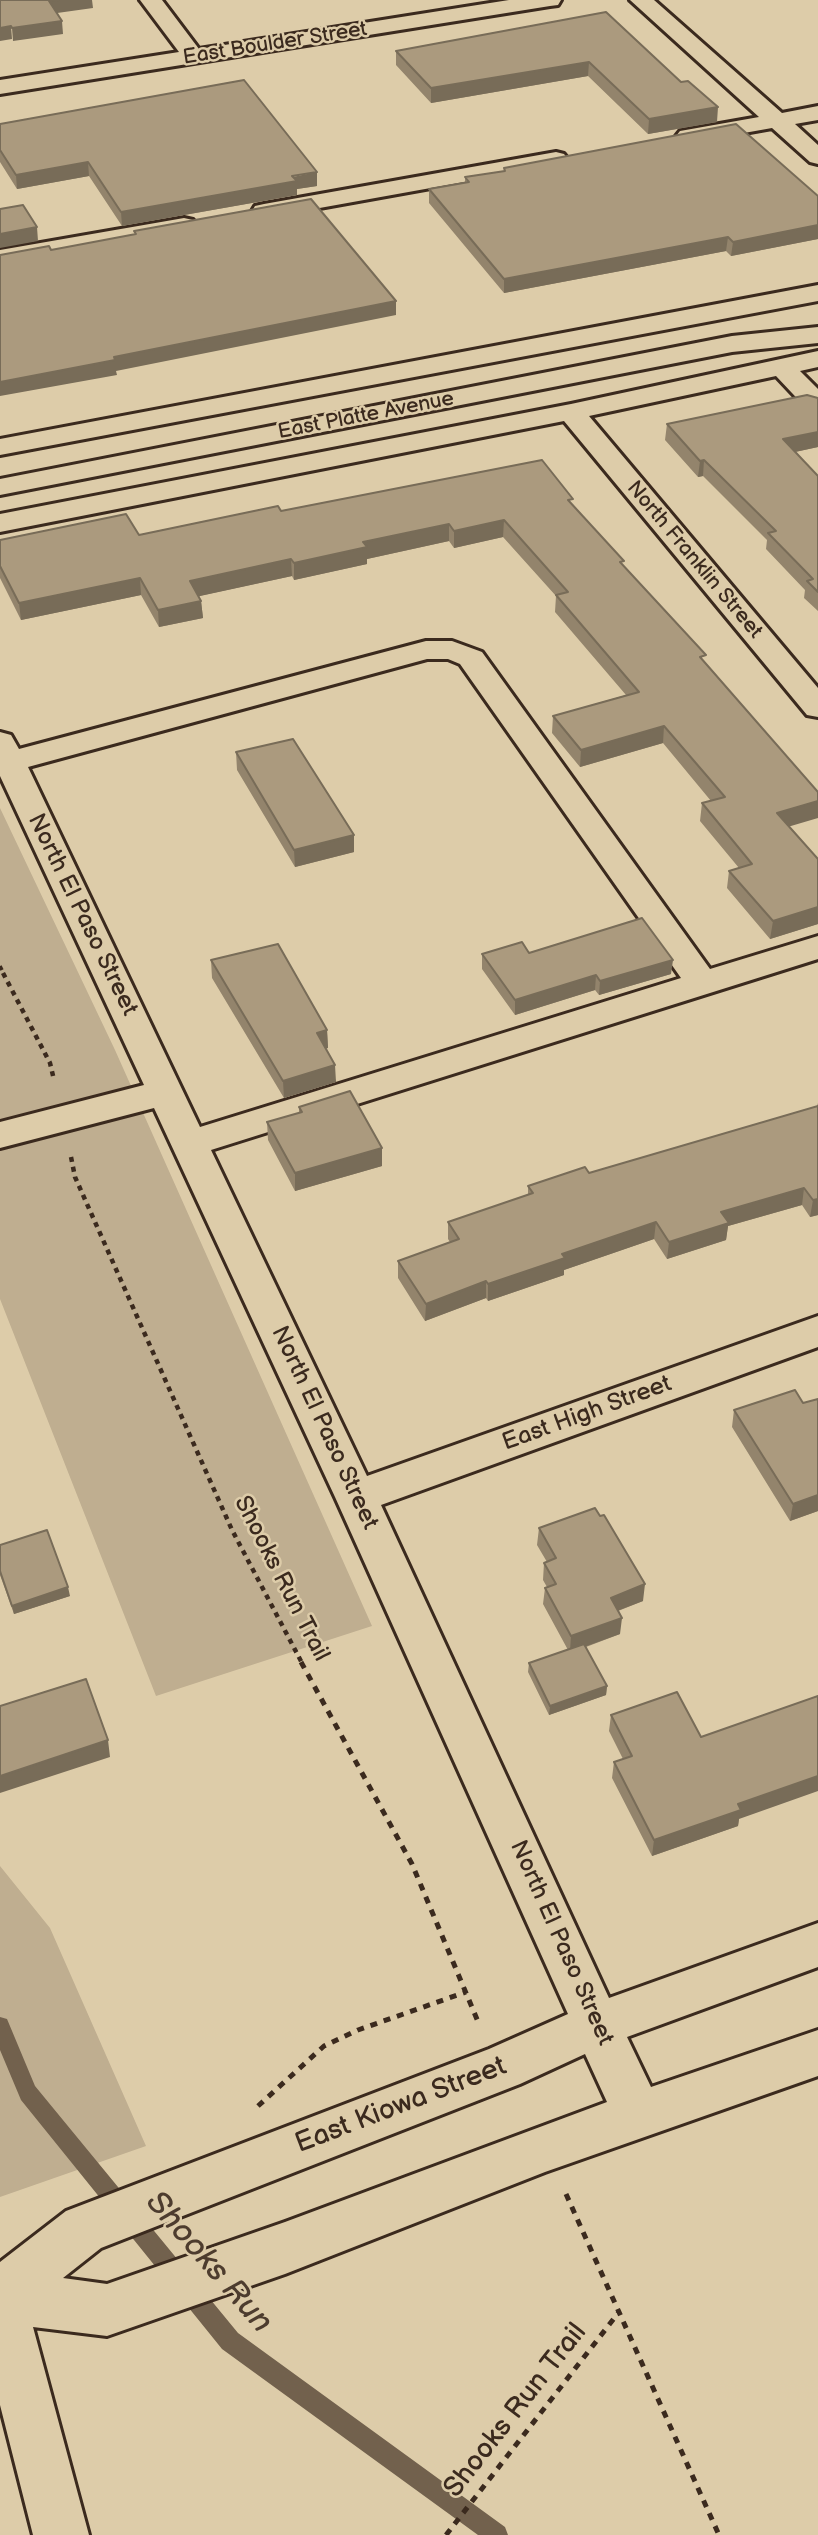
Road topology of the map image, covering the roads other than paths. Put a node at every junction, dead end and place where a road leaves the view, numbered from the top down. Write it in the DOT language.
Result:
graph roads {
  1 [pos="150,0"];
  2 [pos="550,0"];
  3 [pos="641,0"];
  4 [pos="194,57"];
  5 [pos="0,87"];
  6 [pos="818,113"];
  7 [pos="778,120"];
  8 [pos="659,141"];
  9 [pos="577,156"];
  10 [pos="818,157"];
  11 [pos="247,214"];
  12 [pos="206,221"];
  13 [pos="0,258"];
  14 [pos="818,293"];
  15 [pos="818,317"];
  16 [pos="818,335"];
  17 [pos="732,344"];
  18 [pos="818,359"];
  19 [pos="782,367"];
  20 [pos="818,404"];
  21 [pos="571,412"];
  22 [pos="0,447"];
  23 [pos="0,487"];
  24 [pos="0,523"];
  25 [pos="818,708"];
  26 [pos="5,752"];
  27 [pos="818,947"];
  28 [pos="704,984"];
  29 [pos="167,1092"];
  30 [pos="0,1135"];
  31 [pos="191,1143"];
  32 [pos="818,1331"];
  33 [pos="356,1497"];
  34 [pos="818,1945"];
  35 [pos="599,2024"];
  36 [pos="818,2053"];
  37 [pos="639,2117"];
  38 [pos="0,2296"];
  39 [pos="0,2302"];
  40 [pos="61,2535"];
  1 -- 4 [label="street"];
  2 -- 4 [label="street, East Boulder Street"];
  3 -- 7 [label="street"];
  4 -- 5 [label="street, East Boulder Street"];
  6 -- 7 [label="street"];
  7 -- 8 [label="street"];
  7 -- 10 [label="street"];
  9 -- 11 [label="street"];
  12 -- 13 [label="street"];
  14 -- 22 [label="street"];
  15 -- 17 [label="street, East Platte Avenue"];
  16 -- 17 [label="street, East Platte Avenue"];
  17 -- 23 [label="street, East Platte Avenue"];
  18 -- 19 [label="street"];
  19 -- 20 [label="street"];
  19 -- 21 [label="street"];
  21 -- 24 [label="street"];
  21 -- 25 [label="street, North Franklin Street"];
  26 -- 28 [label="street"];
  26 -- 29 [label="street, North El Paso Street"];
  27 -- 28 [label="street"];
  28 -- 31 [label="street"];
  29 -- 30 [label="street"];
  29 -- 31 [label="street, North El Paso Street"];
  31 -- 33 [label="street, North El Paso Street"];
  32 -- 33 [label="street, East High Street"];
  33 -- 35 [label="street, North El Paso Street"];
  34 -- 35 [label="street, East Kiowa Street"];
  35 -- 37 [label="street, North El Paso Street"];
  35 -- 38 [label="street, East Kiowa Street"];
  36 -- 37 [label="street, East Kiowa Street"];
  37 -- 38 [label="street, East Kiowa Street"];
  39 -- 40 [label="street"];
}
